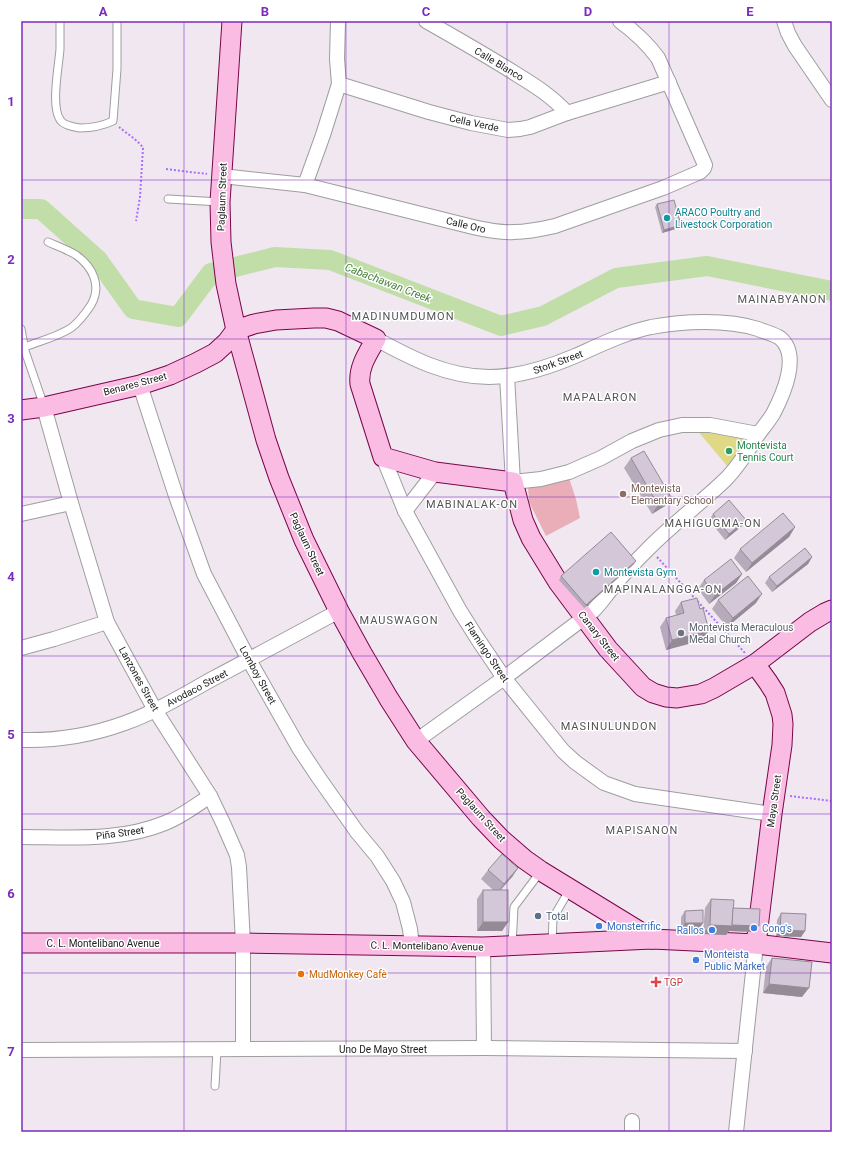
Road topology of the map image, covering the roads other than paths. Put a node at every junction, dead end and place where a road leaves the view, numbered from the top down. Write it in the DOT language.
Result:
graph roads {
  1 [pos="60,21"];
  2 [pos="117,21"];
  3 [pos="232,21"];
  4 [pos="338,21"];
  5 [pos="426,21"];
  6 [pos="620,21"];
  7 [pos="784,21"];
  8 [pos="669,82"];
  9 [pos="339,84"];
  10 [pos="832,100"];
  11 [pos="567,113"];
  12 [pos="222,176"];
  13 [pos="305,185"];
  14 [pos="168,199"];
  15 [pos="220,202"];
  16 [pos="48,242"];
  17 [pos="21,329"];
  18 [pos="236,330"];
  19 [pos="376,339"];
  20 [pos="25,347"];
  21 [pos="506,376"];
  22 [pos="140,385"];
  23 [pos="44,407"];
  24 [pos="21,410"];
  25 [pos="758,434"];
  26 [pos="383,458"];
  27 [pos="435,472"];
  28 [pos="513,482"];
  29 [pos="70,503"];
  30 [pos="405,511"];
  31 [pos="21,514"];
  32 [pos="832,610"];
  33 [pos="339,611"];
  34 [pos="584,617"];
  35 [pos="107,622"];
  36 [pos="21,648"];
  37 [pos="249,660"];
  38 [pos="755,664"];
  39 [pos="504,678"];
  40 [pos="155,710"];
  41 [pos="21,740"];
  42 [pos="416,741"];
  43 [pos="210,796"];
  44 [pos="772,814"];
  45 [pos="21,837"];
  46 [pos="541,871"];
  47 [pos="570,889"];
  48 [pos="652,939"];
  49 [pos="21,943"];
  50 [pos="243,943"];
  51 [pos="552,944"];
  52 [pos="756,944"];
  53 [pos="412,946"];
  54 [pos="512,946"];
  55 [pos="483,947"];
  56 [pos="832,953"];
  57 [pos="484,1048"];
  58 [pos="243,1049"];
  59 [pos="21,1050"];
  60 [pos="217,1050"];
  61 [pos="745,1051"];
  62 [pos="215,1086"];
  63 [pos="736,1132"];
  1 -- 2 [label="lane"];
  3 -- 12 [label="street, Paglaum Street"];
  4 -- 9 [label="street"];
  5 -- 11 [label="street, Calle Blanco"];
  6 -- 8 [label="street"];
  7 -- 10 [label="street"];
  8 -- 11 [label="street, Cella Verde"];
  8 -- 13 [label="street, Calle Oro"];
  9 -- 11 [label="street, Cella Verde"];
  9 -- 13 [label="street"];
  12 -- 13 [label="street, Calle Oro"];
  12 -- 15 [label="street, Paglaum Street"];
  14 -- 15 [label="lane"];
  15 -- 18 [label="street, Paglaum Street"];
  16 -- 20 [label="lane"];
  17 -- 20 [label="lane"];
  18 -- 19 [label="street, Stork Street"];
  18 -- 22 [label="street, Benares Street"];
  18 -- 33 [label="street, Paglaum Street"];
  19 -- 21 [label="street, Stork Street"];
  19 -- 26 [label="street, Flamingo Street"];
  20 -- 23 [label="lane"];
  21 -- 25 [label="street, Stork Street"];
  21 -- 28 [label="street, Canary Street"];
  22 -- 23 [label="street, Benares Street"];
  22 -- 37 [label="street, Lomboy Street"];
  23 -- 24 [label="street, Benares Street"];
  23 -- 29 [label="street, Lanzones Street"];
  25 -- 28 [label="street"];
  25 -- 34 [label="street, Stork Street"];
  26 -- 27 [label="street"];
  26 -- 30 [label="street, Flamingo Street"];
  27 -- 28 [label="street"];
  27 -- 30 [label="street"];
  28 -- 34 [label="street, Canary Street"];
  29 -- 31 [label="street"];
  29 -- 35 [label="street, Lanzones Street"];
  30 -- 39 [label="street, Flamingo Street"];
  32 -- 38 [label="street, Canary Street"];
  33 -- 37 [label="street, Avodaco Street"];
  33 -- 42 [label="street, Paglaum Street"];
  34 -- 38 [label="street, Canary Street"];
  34 -- 39 [label="street, Stork Street"];
  35 -- 36 [label="street"];
  35 -- 40 [label="street, Lanzones Street"];
  37 -- 40 [label="street, Avodaco Street"];
  37 -- 53 [label="street, Lomboy Street"];
  38 -- 44 [label="street, Maya Street"];
  39 -- 42 [label="street, Stork Street"];
  39 -- 44 [label="street, Flamingo Street"];
  40 -- 41 [label="street, Avodaco Street"];
  40 -- 43 [label="street, Lanzones Street"];
  42 -- 46 [label="street, Paglaum Street"];
  43 -- 45 [label="street, Piña Street"];
  43 -- 50 [label="street, Lanzones Street"];
  44 -- 52 [label="street, Maya Street"];
  46 -- 47 [label="street, Paglaum Street"];
  46 -- 54 [label="lane"];
  47 -- 48 [label="street, Paglaum Street"];
  47 -- 51 [label="lane"];
  48 -- 51 [label="street, C. L. Montelibano Avenue"];
  48 -- 52 [label="street, C. L. Montelibano Avenue"];
  49 -- 50 [label="street, C. L. Montelibano Avenue"];
  50 -- 53 [label="street, C. L. Montelibano Avenue"];
  50 -- 58 [label="street, Lanzones Street"];
  51 -- 54 [label="street, C. L. Montelibano Avenue"];
  52 -- 56 [label="street, C. L. Montelibano Avenue"];
  52 -- 61 [label="street"];
  53 -- 55 [label="street, C. L. Montelibano Avenue"];
  54 -- 55 [label="street, C. L. Montelibano Avenue"];
  55 -- 57 [label="street"];
  57 -- 58 [label="street, Uno De Mayo Street"];
  57 -- 61 [label="street, Uno De Mayo Street"];
  58 -- 60 [label="street, Uno De Mayo Street"];
  59 -- 60 [label="street, Uno De Mayo Street"];
  60 -- 62 [label="lane"];
  61 -- 63 [label="street"];
}
